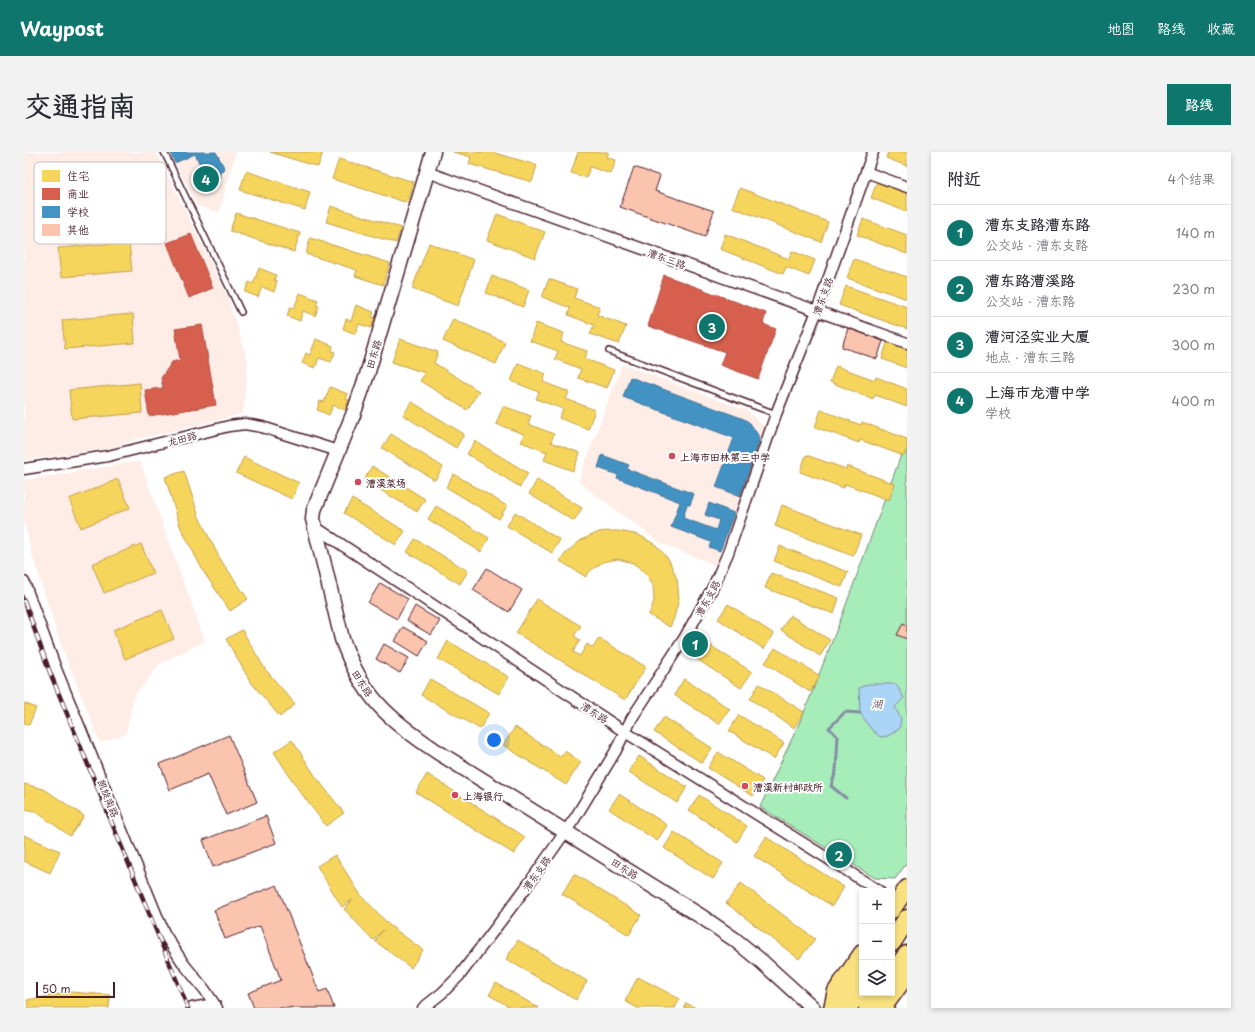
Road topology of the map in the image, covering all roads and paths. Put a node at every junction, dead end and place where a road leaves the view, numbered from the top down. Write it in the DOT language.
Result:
graph roads {
  1 [pos="164,152"];
  2 [pos="433,152"];
  3 [pos="873,152"];
  4 [pos="427,172"];
  5 [pos="866,172"];
  6 [pos="907,187"];
  7 [pos="817,311"];
  8 [pos="241,312"];
  9 [pos="907,343"];
  10 [pos="609,351"];
  11 [pos="776,414"];
  12 [pos="338,451"];
  13 [pos="24,469"];
  14 [pos="315,527"];
  15 [pos="24,582"];
  16 [pos="625,732"];
  17 [pos="566,831"];
  18 [pos="874,888"];
  19 [pos="907,888"];
  20 [pos="897,906"];
  21 [pos="907,919"];
  22 [pos="894,924"];
  23 [pos="907,926"];
  24 [pos="895,937"];
  25 [pos="895,943"];
  26 [pos="907,955"];
  27 [pos="859,957"];
  28 [pos="895,971"];
  29 [pos="907,975"];
  30 [pos="859,985"];
  31 [pos="869,996"];
  32 [pos="855,1000"];
  33 [pos="215,1006"];
  34 [pos="192,1008"];
  35 [pos="423,1008"];
  36 [pos="813,1008"];
  37 [pos="832,1008"];
  38 [pos="883,1008"];
  1 -- 8 [label="lane"];
  2 -- 4 [label="street, 田东路"];
  3 -- 5 [label="street, 漕东支路"];
  4 -- 7 [label="street, 漕东三路"];
  4 -- 12 [label="street, 田东路"];
  5 -- 6 [label="street"];
  5 -- 7 [label="street, 漕东支路"];
  7 -- 9 [label="street, 漕东三路"];
  7 -- 11 [label="street, 漕东支路"];
  10 -- 11 [label="lane"];
  11 -- 16 [label="street, 漕东支路"];
  12 -- 13 [label="street, 龙田路"];
  12 -- 14 [label="street, 田东路"];
  14 -- 16 [label="street, 漕东路"];
  14 -- 17 [label="street, 田东路"];
  15 -- 33 [label="street, 凯旋南路"];
  16 -- 17 [label="street, 漕东支路"];
  16 -- 18 [label="street, 漕东路"];
  17 -- 35 [label="street, 漕东支路"];
  17 -- 36 [label="street, 田东路"];
  19 -- 20 [label="main road"];
  20 -- 22 [label="main road"];
  21 -- 24 [label="highway"];
  23 -- 25 [label="highway"];
  26 -- 28 [label="highway"];
  27 -- 37 [label="main road"];
  29 -- 38 [label="main road"];
  30 -- 32 [label="main road"];
  31 -- 32 [label="highway"];
  33 -- 34 [label="street, 凯旋南路"];
}
